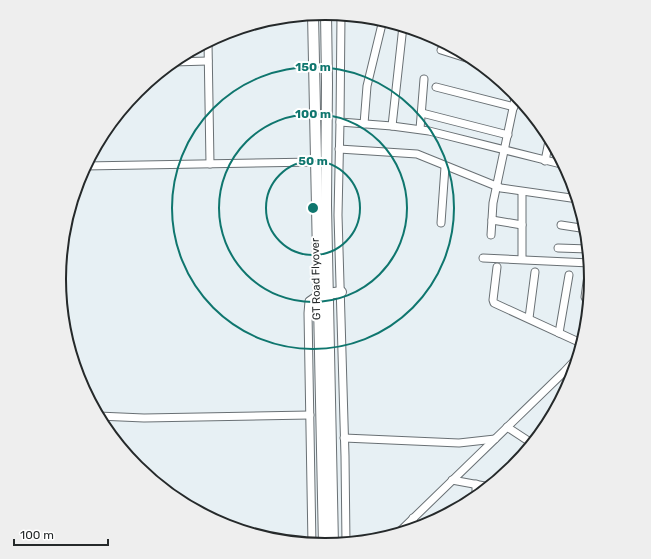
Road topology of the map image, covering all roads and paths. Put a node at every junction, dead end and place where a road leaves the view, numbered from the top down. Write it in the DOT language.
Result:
graph roads {
  1 [pos="326,20"];
  2 [pos="313,21"];
  3 [pos="341,21"];
  4 [pos="381,26"];
  5 [pos="402,32"];
  6 [pos="208,49"];
  7 [pos="441,50"];
  8 [pos="452,54"];
  9 [pos="208,61"];
  10 [pos="185,62"];
  11 [pos="424,80"];
  12 [pos="436,87"];
  13 [pos="515,102"];
  14 [pos="514,107"];
  15 [pos="422,113"];
  16 [pos="340,122"];
  17 [pos="364,124"];
  18 [pos="392,126"];
  19 [pos="420,129"];
  20 [pos="508,135"];
  21 [pos="548,146"];
  22 [pos="339,149"];
  23 [pos="506,149"];
  24 [pos="544,161"];
  25 [pos="316,162"];
  26 [pos="210,164"];
  27 [pos="558,164"];
  28 [pos="93,166"];
  29 [pos="446,166"];
  30 [pos="497,187"];
  31 [pos="522,192"];
  32 [pos="572,198"];
  33 [pos="492,220"];
  34 [pos="441,223"];
  35 [pos="522,225"];
  36 [pos="561,225"];
  37 [pos="580,228"];
  38 [pos="491,235"];
  39 [pos="558,248"];
  40 [pos="583,249"];
  41 [pos="483,258"];
  42 [pos="522,260"];
  43 [pos="584,261"];
  44 [pos="496,267"];
  45 [pos="535,272"];
  46 [pos="569,275"];
  47 [pos="341,292"];
  48 [pos="324,294"];
  49 [pos="529,318"];
  50 [pos="560,333"];
  51 [pos="577,341"];
  52 [pos="567,374"];
  53 [pos="310,415"];
  54 [pos="105,416"];
  55 [pos="507,427"];
  56 [pos="344,438"];
  57 [pos="495,439"];
  58 [pos="528,441"];
  59 [pos="452,480"];
  60 [pos="476,484"];
  61 [pos="482,485"];
  62 [pos="476,490"];
  63 [pos="413,518"];
  64 [pos="413,523"];
  65 [pos="405,526"];
  66 [pos="312,538"];
  67 [pos="346,538"];
  68 [pos="324,539"];
  69 [pos="333,539"];
  1 -- 48 [label="highway, GT Road Flyover"];
  2 -- 25 [label="highway, GT Road Flyover"];
  3 -- 16 [label="street"];
  4 -- 17 [label="street"];
  5 -- 18 [label="street"];
  6 -- 9 [label="street"];
  7 -- 8 [label="street"];
  9 -- 10 [label="street"];
  9 -- 26 [label="street"];
  11 -- 15 [label="street"];
  12 -- 14 [label="street"];
  13 -- 14 [label="street"];
  14 -- 20 [label="street"];
  15 -- 19 [label="street"];
  15 -- 20 [label="street"];
  16 -- 17 [label="street"];
  16 -- 22 [label="street"];
  17 -- 18 [label="street"];
  18 -- 19 [label="street"];
  19 -- 23 [label="street"];
  20 -- 23 [label="street"];
  21 -- 24 [label="street"];
  22 -- 29 [label="street"];
  22 -- 47 [label="street"];
  23 -- 24 [label="street"];
  23 -- 30 [label="street"];
  24 -- 27 [label="street"];
  25 -- 26 [label="street"];
  25 -- 48 [label="highway, GT Road Flyover"];
  26 -- 28 [label="street"];
  29 -- 30 [label="street"];
  29 -- 34 [label="street"];
  30 -- 31 [label="street"];
  30 -- 33 [label="street"];
  31 -- 32 [label="street"];
  31 -- 35 [label="street"];
  33 -- 35 [label="street"];
  33 -- 38 [label="street"];
  35 -- 42 [label="street"];
  36 -- 37 [label="street"];
  39 -- 40 [label="street"];
  41 -- 42 [label="street"];
  42 -- 43 [label="street"];
  44 -- 49 [label="street"];
  45 -- 49 [label="street"];
  46 -- 50 [label="street"];
  47 -- 48 [label="highway"];
  47 -- 56 [label="street"];
  48 -- 53 [label="street"];
  48 -- 68 [label="highway, GT Road Flyover"];
  48 -- 69 [label="highway, GT Road Flyover"];
  49 -- 50 [label="street"];
  50 -- 51 [label="street"];
  52 -- 55 [label="street"];
  53 -- 54 [label="street"];
  53 -- 66 [label="street"];
  55 -- 57 [label="street"];
  55 -- 58 [label="street"];
  56 -- 57 [label="street"];
  56 -- 67 [label="street"];
  57 -- 59 [label="street"];
  59 -- 60 [label="street"];
  59 -- 63 [label="street"];
  60 -- 61 [label="street"];
  60 -- 62 [label="street"];
  63 -- 64 [label="street"];
  63 -- 65 [label="street"];
}
